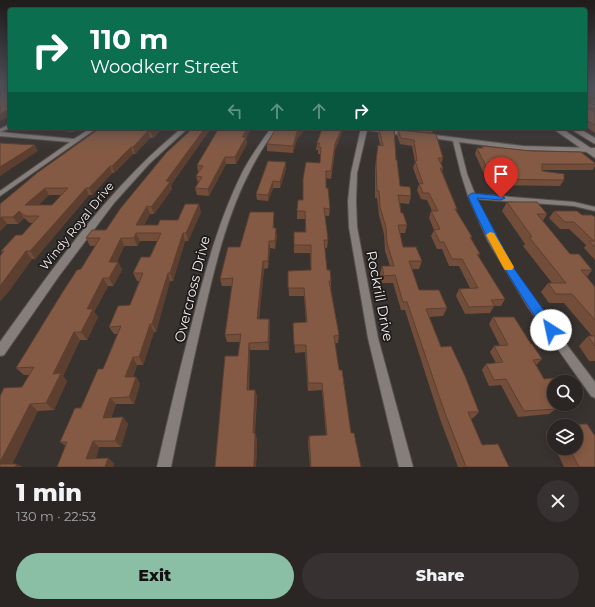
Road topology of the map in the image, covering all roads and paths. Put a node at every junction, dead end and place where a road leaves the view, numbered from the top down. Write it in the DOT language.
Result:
graph roads {
  1 [pos="91,130"];
  2 [pos="183,130"];
  3 [pos="272,130"];
  4 [pos="364,130"];
  5 [pos="379,130"];
  6 [pos="559,130"];
  7 [pos="576,130"];
  8 [pos="0,133"];
  9 [pos="410,134"];
  10 [pos="418,135"];
  11 [pos="456,140"];
  12 [pos="74,141"];
  13 [pos="595,142"];
  14 [pos="591,150"];
  15 [pos="595,156"];
  16 [pos="0,194"];
  17 [pos="472,196"];
  18 [pos="595,210"];
  19 [pos="0,351"];
  20 [pos="595,392"];
  21 [pos="164,467"];
  22 [pos="406,467"];
  1 -- 12 [label="street"];
  2 -- 19 [label="street, Windy Royal Drive"];
  3 -- 21 [label="street, Overcross Drive"];
  4 -- 22 [label="street, Rockrill Drive"];
  5 -- 9 [label="street"];
  6 -- 14 [label="main road"];
  7 -- 13 [label="main road"];
  8 -- 12 [label="street"];
  10 -- 11 [label="street"];
  11 -- 14 [label="street"];
  11 -- 17 [label="street"];
  12 -- 16 [label="street"];
  14 -- 15 [label="main road"];
  17 -- 18 [label="street"];
  17 -- 20 [label="street"];
}
